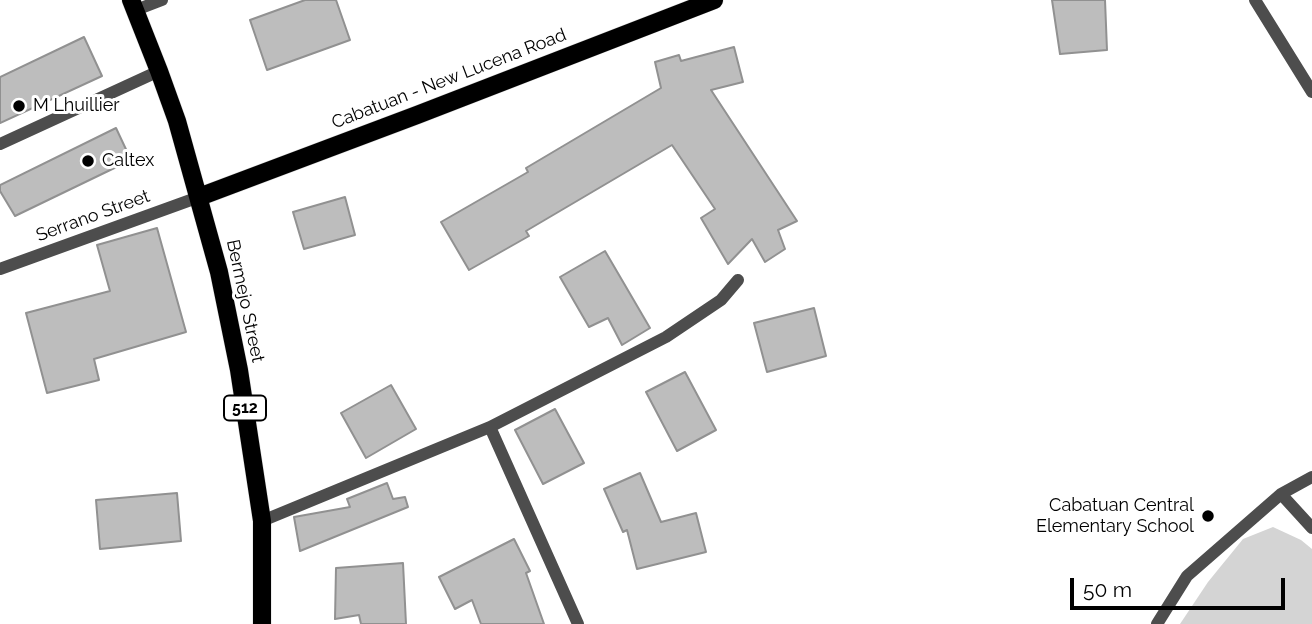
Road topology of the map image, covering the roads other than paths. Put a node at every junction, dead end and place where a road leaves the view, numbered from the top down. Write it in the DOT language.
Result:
graph roads {
  1 [pos="162,0"];
  2 [pos="714,0"];
  3 [pos="1255,0"];
  4 [pos="133,5"];
  5 [pos="159,71"];
  6 [pos="1312,92"];
  7 [pos="0,144"];
  8 [pos="199,197"];
  9 [pos="0,269"];
  10 [pos="738,280"];
  11 [pos="490,427"];
  12 [pos="1312,477"];
  13 [pos="1281,494"];
  14 [pos="262,522"];
  15 [pos="1312,528"];
  16 [pos="262,624"];
  17 [pos="578,624"];
  18 [pos="1157,624"];
  1 -- 4 [label="street"];
  2 -- 8 [label="main road, Cabatuan - New Lucena Road"];
  3 -- 6 [label="street"];
  4 -- 5 [label="main road, 512"];
  5 -- 7 [label="street"];
  5 -- 8 [label="main road, 512"];
  8 -- 9 [label="street, Serrano Street"];
  8 -- 14 [label="main road, Bermejo Street / 512"];
  10 -- 11 [label="street"];
  11 -- 14 [label="street"];
  11 -- 17 [label="street"];
  12 -- 13 [label="street"];
  13 -- 15 [label="street"];
  13 -- 18 [label="street"];
  14 -- 16 [label="main road, Bermejo Street / 512"];
}
